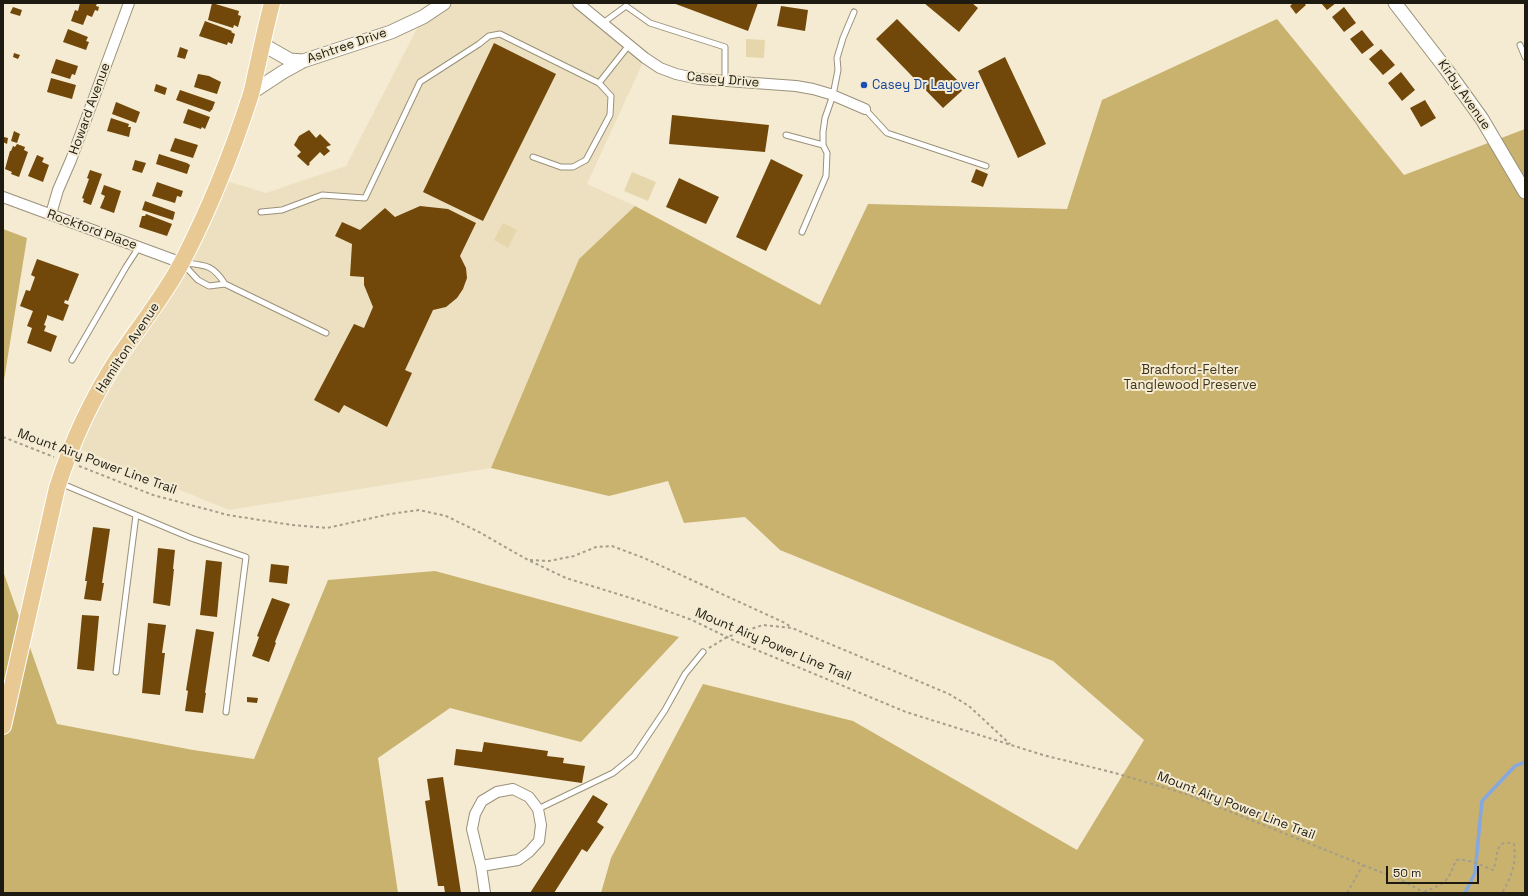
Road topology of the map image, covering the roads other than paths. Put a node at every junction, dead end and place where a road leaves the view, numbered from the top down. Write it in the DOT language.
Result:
graph roads {
  1 [pos="128,3"];
  2 [pos="272,3"];
  3 [pos="444,3"];
  4 [pos="578,3"];
  5 [pos="1395,3"];
  6 [pos="854,12"];
  7 [pos="603,23"];
  8 [pos="262,44"];
  9 [pos="629,45"];
  10 [pos="1520,45"];
  11 [pos="1525,57"];
  12 [pos="302,61"];
  13 [pos="725,81"];
  14 [pos="599,84"];
  15 [pos="251,93"];
  16 [pos="833,95"];
  17 [pos="865,109"];
  18 [pos="786,135"];
  19 [pos="823,145"];
  20 [pos="533,157"];
  21 [pos="986,166"];
  22 [pos="1525,192"];
  23 [pos="3,197"];
  24 [pos="261,212"];
  25 [pos="50,214"];
  26 [pos="802,232"];
  27 [pos="139,247"];
  28 [pos="182,263"];
  29 [pos="225,284"];
  30 [pos="326,333"];
  31 [pos="72,360"];
  32 [pos="59,483"];
  33 [pos="136,515"];
  34 [pos="703,652"];
  35 [pos="116,672"];
  36 [pos="226,712"];
  37 [pos="3,726"];
  38 [pos="538,809"];
  39 [pos="481,866"];
  40 [pos="486,893"];
  1 -- 25 [label="street, Howard Avenue"];
  2 -- 8 [label="main road, Hamilton Avenue"];
  3 -- 12 [label="street, Ashtree Drive"];
  4 -- 7 [label="street, Casey Drive"];
  5 -- 22 [label="street, Kirby Avenue"];
  6 -- 16 [label="lane"];
  7 -- 9 [label="street, Casey Drive"];
  7 -- 13 [label="lane"];
  8 -- 12 [label="street"];
  8 -- 15 [label="main road, Hamilton Avenue"];
  9 -- 13 [label="street, Casey Drive"];
  9 -- 14 [label="lane"];
  10 -- 11 [label="lane"];
  12 -- 15 [label="street, Ashtree Drive"];
  13 -- 16 [label="street, Casey Drive"];
  14 -- 20 [label="lane"];
  14 -- 24 [label="lane"];
  15 -- 28 [label="main road, Hamilton Avenue"];
  16 -- 17 [label="street, Casey Drive"];
  16 -- 19 [label="lane"];
  17 -- 21 [label="lane"];
  18 -- 19 [label="lane"];
  19 -- 26 [label="lane"];
  23 -- 25 [label="street, Rockford Place"];
  25 -- 27 [label="street, Rockford Place"];
  27 -- 28 [label="street, Rockford Place"];
  27 -- 31 [label="lane"];
  28 -- 29 [label="lane"];
  28 -- 29 [label="lane"];
  28 -- 32 [label="main road, Hamilton Avenue"];
  29 -- 30 [label="lane"];
  32 -- 33 [label="lane"];
  32 -- 37 [label="main road, Hamilton Avenue"];
  33 -- 35 [label="lane"];
  33 -- 36 [label="lane"];
  34 -- 38 [label="lane"];
  38 -- 39 [label="street"];
  38 -- 39 [label="street"];
  39 -- 40 [label="street"];
}
